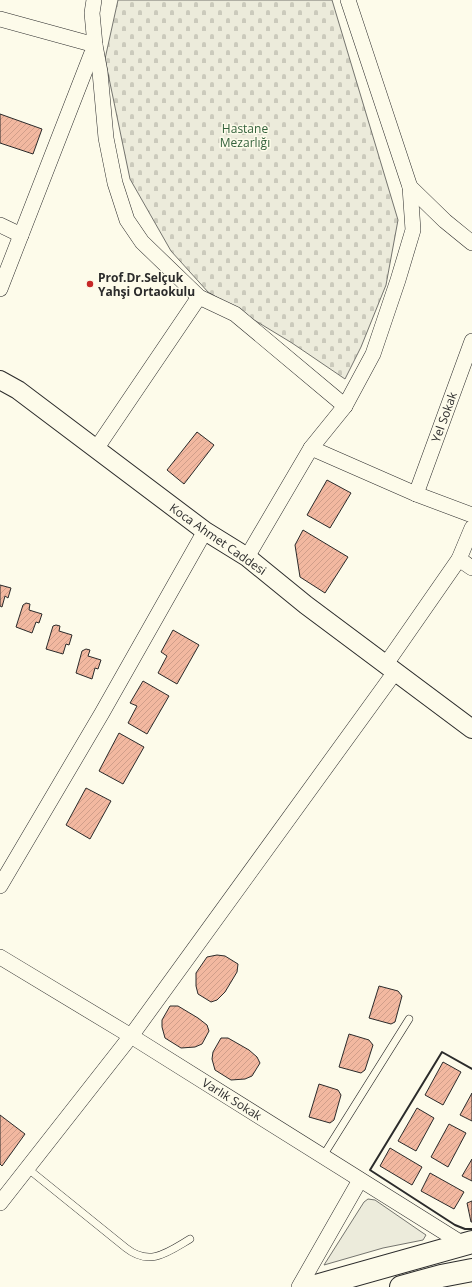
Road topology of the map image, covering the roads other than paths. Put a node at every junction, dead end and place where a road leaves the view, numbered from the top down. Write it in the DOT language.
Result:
graph roads {
  1 [pos="94,0"];
  2 [pos="348,0"];
  3 [pos="0,19"];
  4 [pos="95,44"];
  5 [pos="410,187"];
  6 [pos="0,225"];
  7 [pos="21,235"];
  8 [pos="472,243"];
  9 [pos="0,289"];
  10 [pos="199,297"];
  11 [pos="472,341"];
  12 [pos="0,380"];
  13 [pos="346,406"];
  14 [pos="311,448"];
  15 [pos="96,449"];
  16 [pos="416,494"];
  17 [pos="472,515"];
  18 [pos="472,528"];
  19 [pos="205,531"];
  20 [pos="247,557"];
  21 [pos="459,559"];
  22 [pos="472,568"];
  23 [pos="390,668"];
  24 [pos="472,729"];
  25 [pos="0,886"];
  26 [pos="0,957"];
  27 [pos="409,1019"];
  28 [pos="130,1036"];
  29 [pos="323,1156"];
  30 [pos="27,1168"];
  31 [pos="360,1180"];
  32 [pos="0,1202"];
  33 [pos="190,1239"];
  34 [pos="468,1243"];
  35 [pos="472,1270"];
  36 [pos="299,1287"];
  37 [pos="312,1287"];
  38 [pos="401,1287"];
  1 -- 4 [label="street"];
  2 -- 5 [label="street"];
  3 -- 4 [label="street"];
  4 -- 7 [label="street"];
  4 -- 10 [label="street"];
  5 -- 8 [label="street"];
  5 -- 13 [label="street"];
  6 -- 7 [label="street"];
  7 -- 9 [label="street"];
  10 -- 13 [label="street"];
  10 -- 15 [label="street"];
  11 -- 16 [label="street, Yel Sokak"];
  12 -- 15 [label="street, Koca Ahmet Caddesi"];
  13 -- 14 [label="street"];
  14 -- 16 [label="street"];
  14 -- 20 [label="street"];
  15 -- 19 [label="street, Koca Ahmet Caddesi"];
  16 -- 17 [label="street"];
  18 -- 21 [label="street"];
  19 -- 20 [label="street, Koca Ahmet Caddesi"];
  19 -- 25 [label="street"];
  20 -- 23 [label="street, Koca Ahmet Caddesi"];
  21 -- 22 [label="street"];
  21 -- 23 [label="street"];
  23 -- 24 [label="street, Koca Ahmet Caddesi"];
  23 -- 28 [label="street"];
  26 -- 28 [label="street, Varlık Sokak"];
  27 -- 29 [label="lane"];
  28 -- 29 [label="street, Varlık Sokak"];
  28 -- 30 [label="street"];
  29 -- 31 [label="street, Varlık Sokak"];
  30 -- 32 [label="street"];
  30 -- 33 [label="lane"];
  31 -- 34 [label="street, Varlık Sokak"];
  31 -- 36 [label="street"];
  34 -- 37 [label="main road"];
  35 -- 38 [label="main road"];
}
